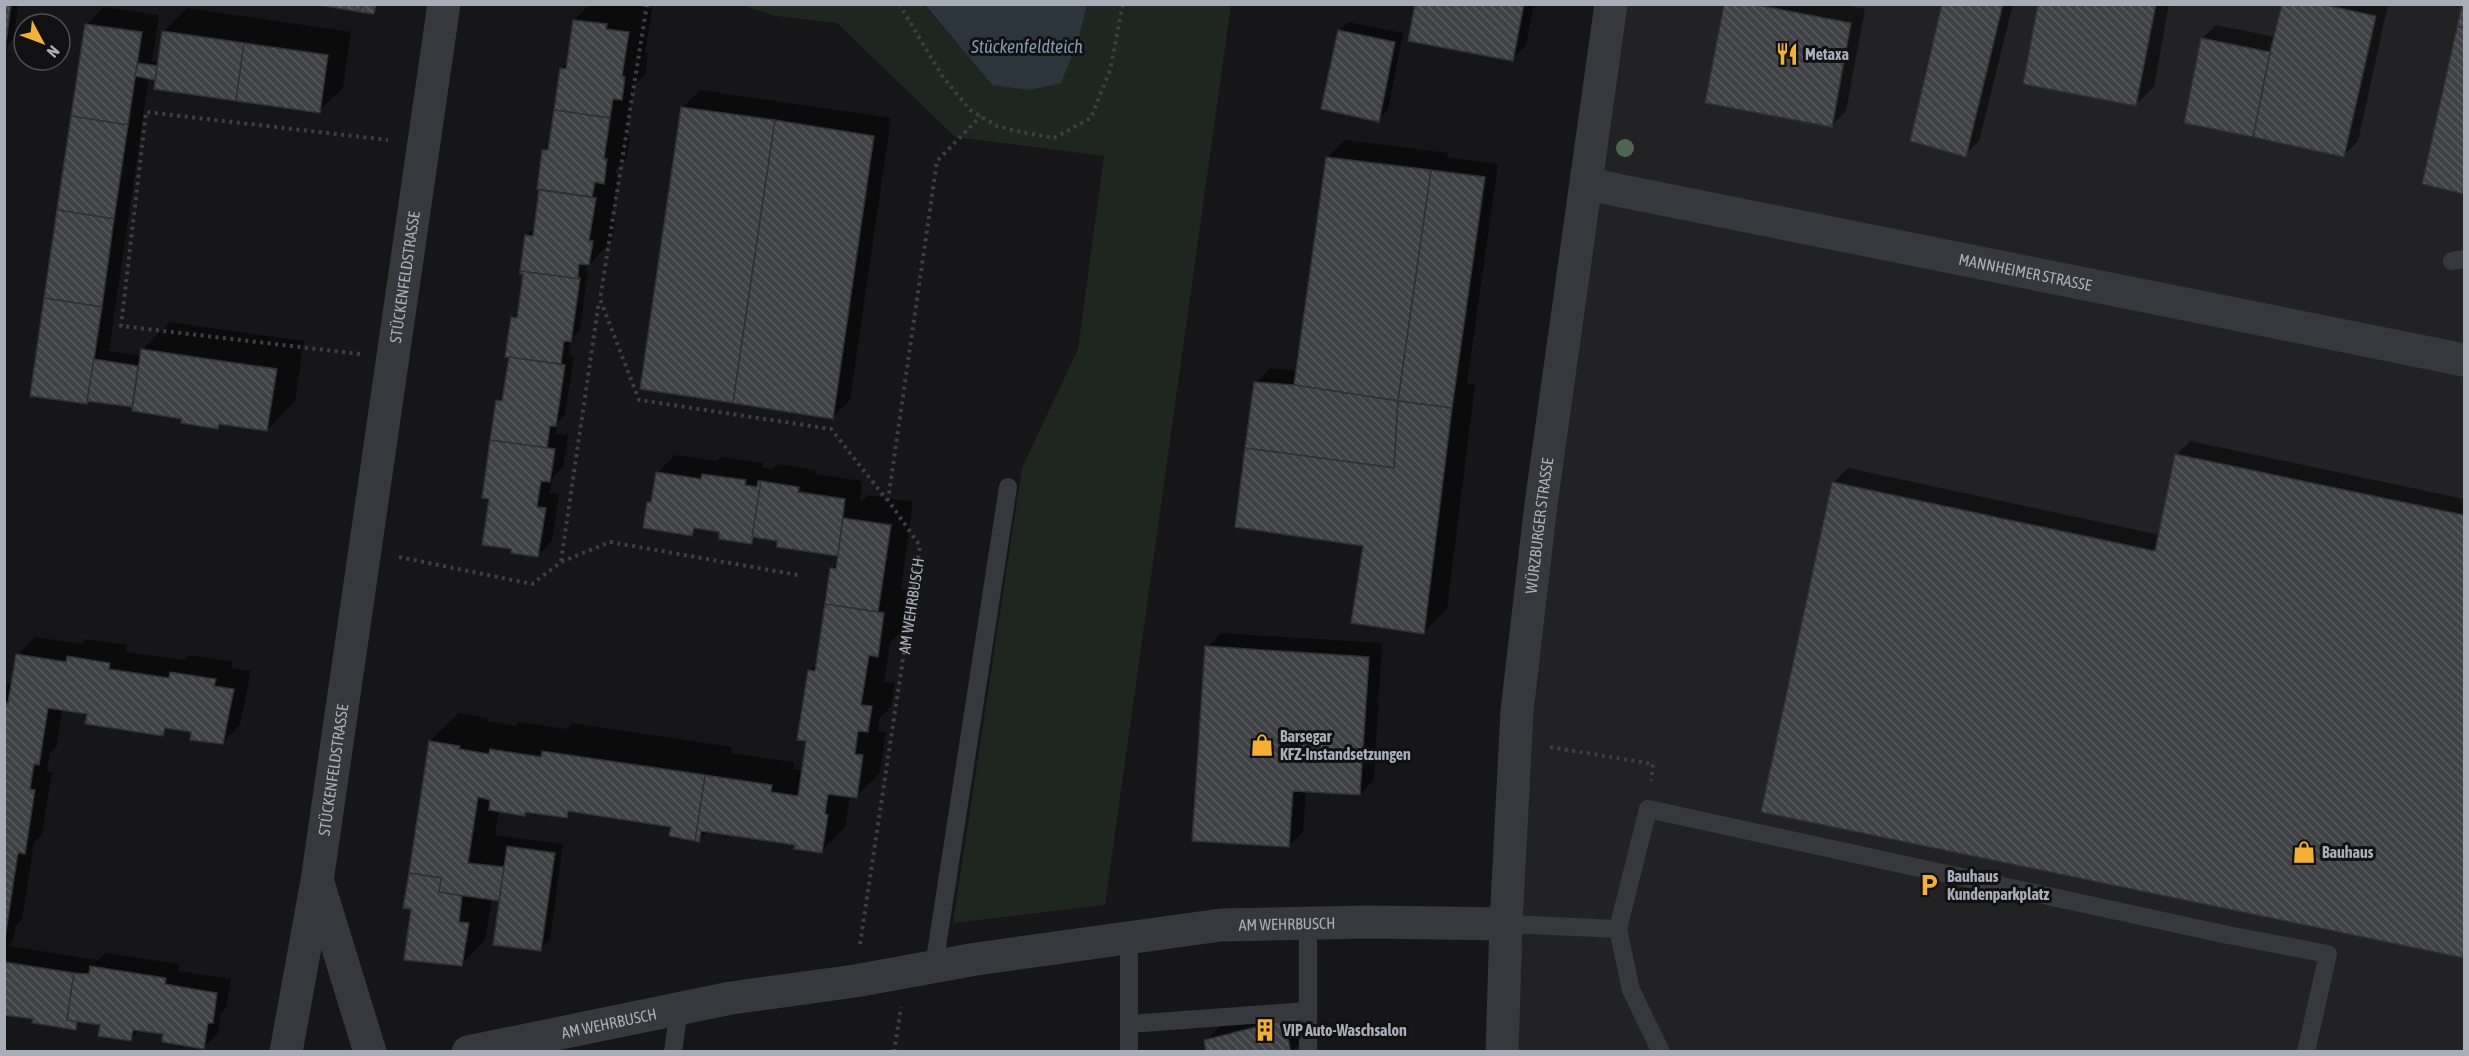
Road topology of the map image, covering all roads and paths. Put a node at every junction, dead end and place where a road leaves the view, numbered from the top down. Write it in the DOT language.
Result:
graph roads {
  1 [pos="444,4"];
  2 [pos="646,4"];
  3 [pos="899,4"];
  4 [pos="1123,4"];
  5 [pos="1611,4"];
  6 [pos="981,117"];
  7 [pos="424,144"];
  8 [pos="1587,184"];
  9 [pos="600,299"];
  10 [pos="393,358"];
  11 [pos="2464,360"];
  12 [pos="1008,487"];
  13 [pos="888,501"];
  14 [pos="365,550"];
  15 [pos="561,562"];
  16 [pos="798,575"];
  17 [pos="1516,741"];
  18 [pos="1648,809"];
  19 [pos="317,881"];
  20 [pos="1308,923"];
  21 [pos="1506,924"];
  22 [pos="1618,928"];
  23 [pos="1129,938"];
  24 [pos="934,966"];
  25 [pos="855,981"];
  26 [pos="679,1008"];
  27 [pos="1307,1011"];
  28 [pos="1129,1024"];
  29 [pos="286,1052"];
  30 [pos="370,1052"];
  31 [pos="468,1052"];
  32 [pos="673,1052"];
  33 [pos="1130,1052"];
  34 [pos="1308,1052"];
  35 [pos="1502,1052"];
  36 [pos="1661,1052"];
  37 [pos="2306,1052"];
  1 -- 7 [label="street, STÜCKENFELDSTRASSE"];
  2 -- 9 [label="path"];
  3 -- 6 [label="path"];
  4 -- 6 [label="path"];
  5 -- 8 [label="street, WÜRZBURGER STRASSE"];
  6 -- 13 [label="path"];
  7 -- 10 [label="street, STÜCKENFELDSTRASSE"];
  7 -- 10 [label="path"];
  8 -- 11 [label="street, MANNHEIMER STRASSE"];
  8 -- 17 [label="street, WÜRZBURGER STRASSE"];
  9 -- 13 [label="path, AM WEHRBUSCH"];
  9 -- 15 [label="path"];
  10 -- 14 [label="street, STÜCKENFELDSTRASSE"];
  12 -- 24 [label="lane"];
  13 -- 25 [label="path, AM WEHRBUSCH"];
  14 -- 15 [label="path"];
  14 -- 19 [label="street, STÜCKENFELDSTRASSE"];
  15 -- 16 [label="path"];
  17 -- 18 [label="path"];
  17 -- 21 [label="street, WÜRZBURGER STRASSE"];
  18 -- 22 [label="lane"];
  18 -- 37 [label="lane"];
  19 -- 29 [label="street, STÜCKENFELDSTRASSE"];
  19 -- 30 [label="street, STÜCKENFELDSTRASSE"];
  20 -- 21 [label="street, AM WEHRBUSCH"];
  20 -- 23 [label="street, AM WEHRBUSCH"];
  20 -- 27 [label="lane"];
  21 -- 22 [label="lane"];
  21 -- 35 [label="street, WÜRZBURGER STRASSE"];
  22 -- 36 [label="lane"];
  23 -- 24 [label="street, AM WEHRBUSCH"];
  23 -- 28 [label="lane"];
  24 -- 25 [label="street, AM WEHRBUSCH"];
  25 -- 26 [label="street, AM WEHRBUSCH"];
  26 -- 31 [label="street, AM WEHRBUSCH"];
  26 -- 32 [label="lane, AM WEHRBUSCH"];
  27 -- 28 [label="lane"];
  27 -- 34 [label="lane"];
  28 -- 33 [label="lane"];
}
